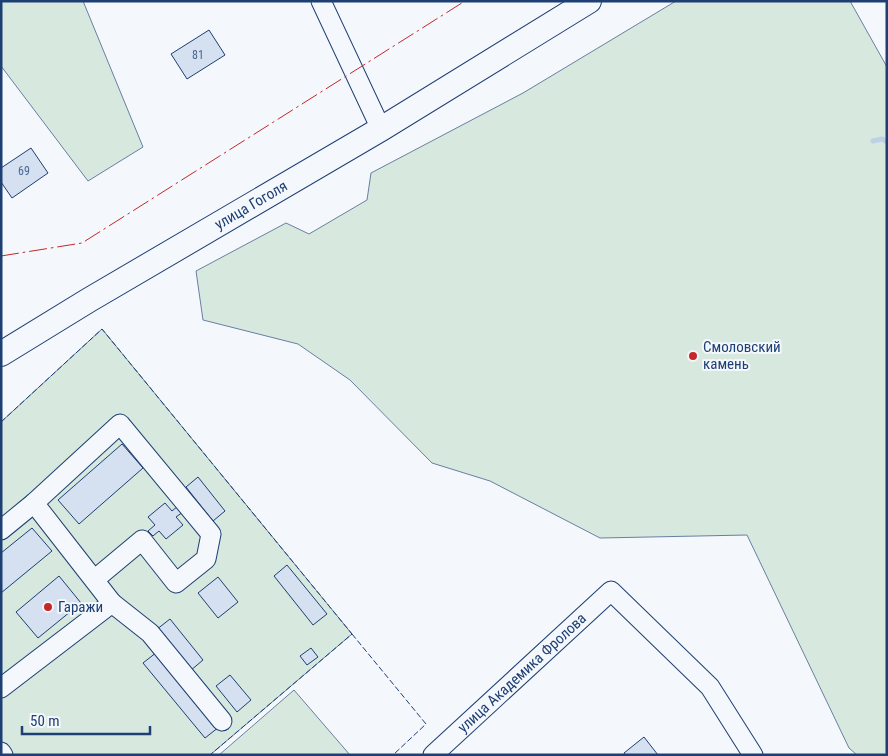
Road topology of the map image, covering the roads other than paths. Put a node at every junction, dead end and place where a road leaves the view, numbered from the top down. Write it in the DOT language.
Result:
graph roads {
  1 [pos="321,1"];
  2 [pos="589,1"];
  3 [pos="381,129"];
  4 [pos="1,354"];
  5 [pos="34,503"];
  6 [pos="1,530"];
  7 [pos="94,580"];
  8 [pos="112,603"];
  9 [pos="1,688"];
  10 [pos="222,721"];
  11 [pos="434,755"];
  12 [pos="753,755"];
  1 -- 3 [label="street"];
  2 -- 3 [label="main road, улица Гоголя"];
  3 -- 4 [label="main road, улица Гоголя"];
  5 -- 6 [label="street"];
  5 -- 7 [label="street"];
  5 -- 7 [label="street"];
  7 -- 8 [label="street"];
  8 -- 9 [label="street"];
  8 -- 10 [label="street"];
  11 -- 12 [label="street, улица Академика Фролова"];
}
